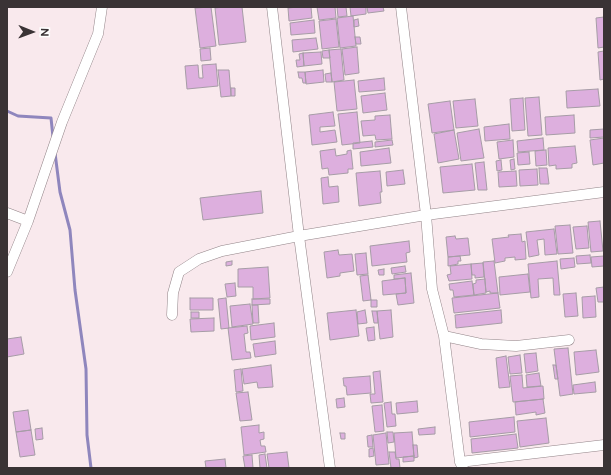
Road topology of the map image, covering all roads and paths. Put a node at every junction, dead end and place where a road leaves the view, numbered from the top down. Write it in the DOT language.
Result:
graph roads {
  1 [pos="102,7"];
  2 [pos="272,7"];
  3 [pos="401,7"];
  4 [pos="604,192"];
  5 [pos="7,213"];
  6 [pos="426,215"];
  7 [pos="28,220"];
  8 [pos="299,236"];
  9 [pos="11,252"];
  10 [pos="7,272"];
  11 [pos="172,315"];
  12 [pos="444,336"];
  13 [pos="569,340"];
  14 [pos="604,445"];
  15 [pos="461,465"];
  16 [pos="330,468"];
  1 -- 7 [label="street"];
  2 -- 8 [label="street"];
  3 -- 6 [label="street"];
  4 -- 6 [label="street"];
  5 -- 7 [label="street"];
  6 -- 8 [label="street"];
  6 -- 12 [label="street"];
  7 -- 9 [label="street"];
  8 -- 11 [label="street"];
  8 -- 16 [label="street"];
  9 -- 10 [label="street"];
  12 -- 13 [label="street"];
  12 -- 15 [label="street"];
  14 -- 15 [label="street"];
}
